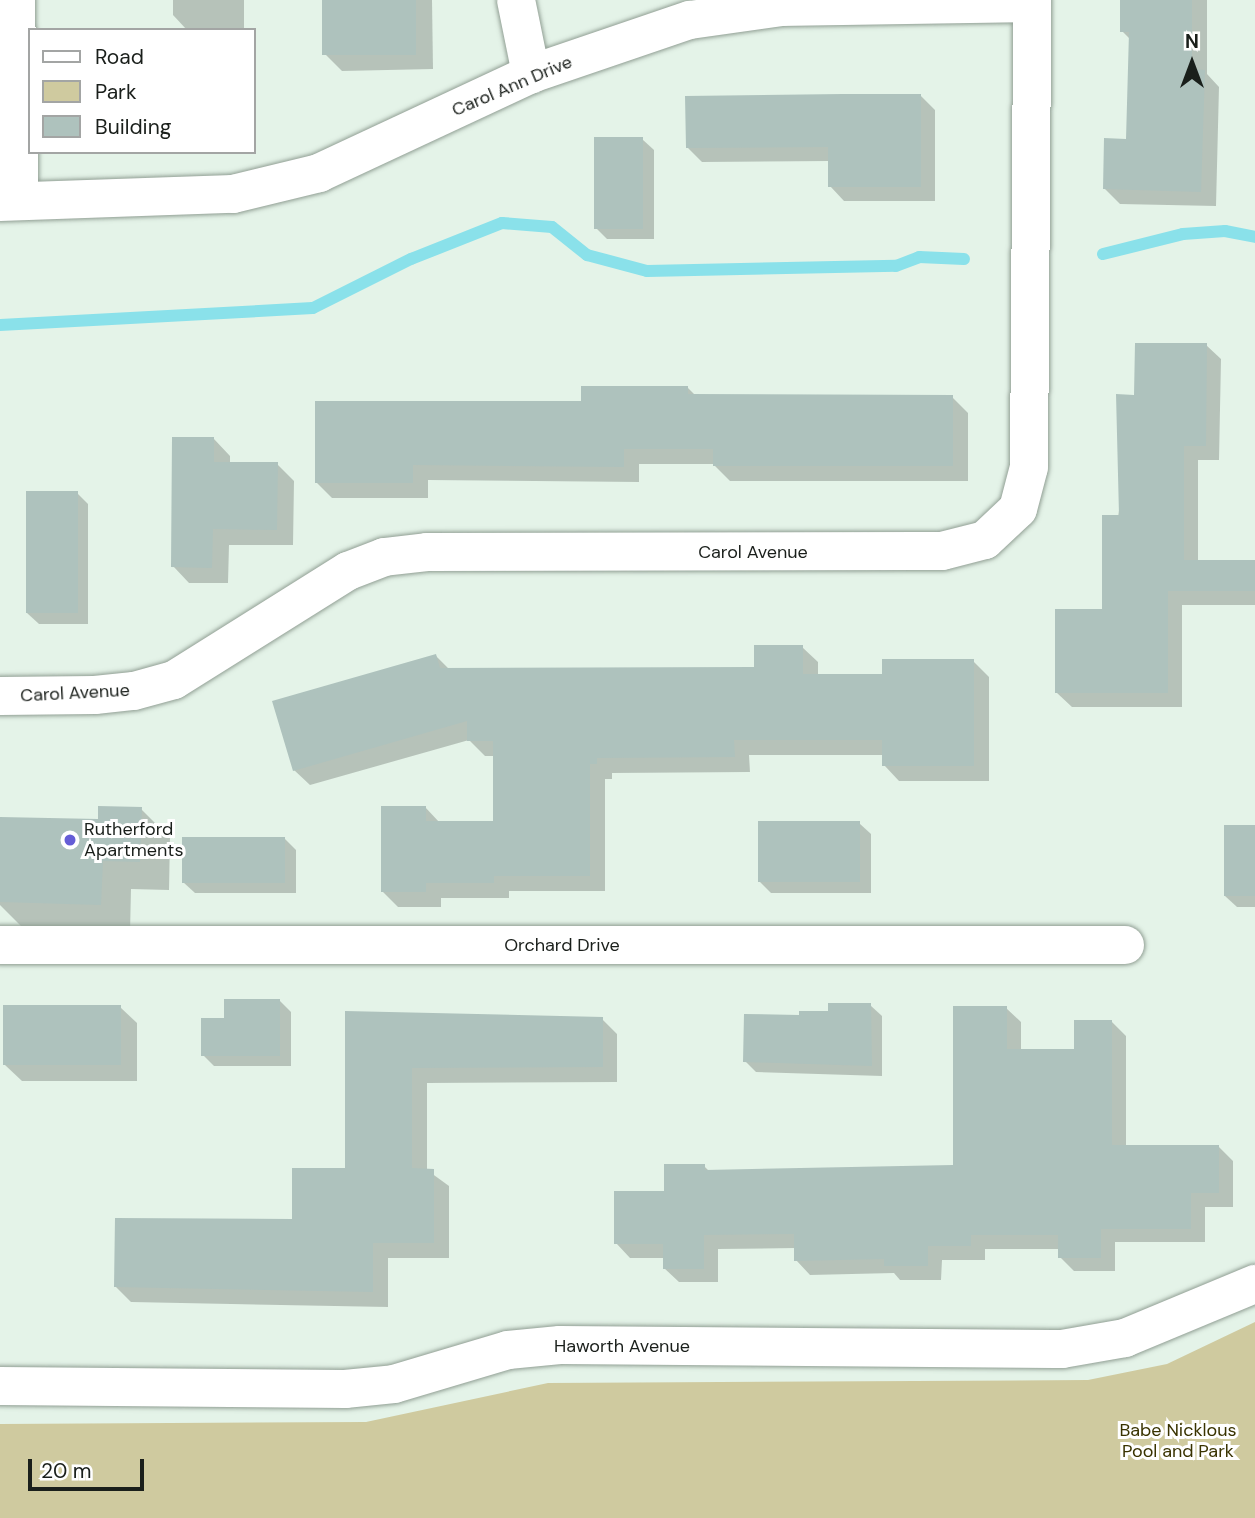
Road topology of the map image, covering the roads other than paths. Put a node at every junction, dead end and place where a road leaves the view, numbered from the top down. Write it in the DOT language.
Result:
graph roads {
  1 [pos="16,0"];
  2 [pos="516,0"];
  3 [pos="1032,1"];
  4 [pos="531,74"];
  5 [pos="10,202"];
  6 [pos="0,696"];
  7 [pos="0,946"];
  8 [pos="1125,946"];
  9 [pos="1247,1287"];
  10 [pos="0,1386"];
  1 -- 5 [label="street"];
  2 -- 4 [label="street"];
  3 -- 4 [label="street, Carol Ann Drive"];
  3 -- 6 [label="street, Carol Avenue"];
  4 -- 5 [label="street, Carol Ann Drive"];
  7 -- 8 [label="street, Orchard Drive"];
  9 -- 10 [label="street, Haworth Avenue"];
}
